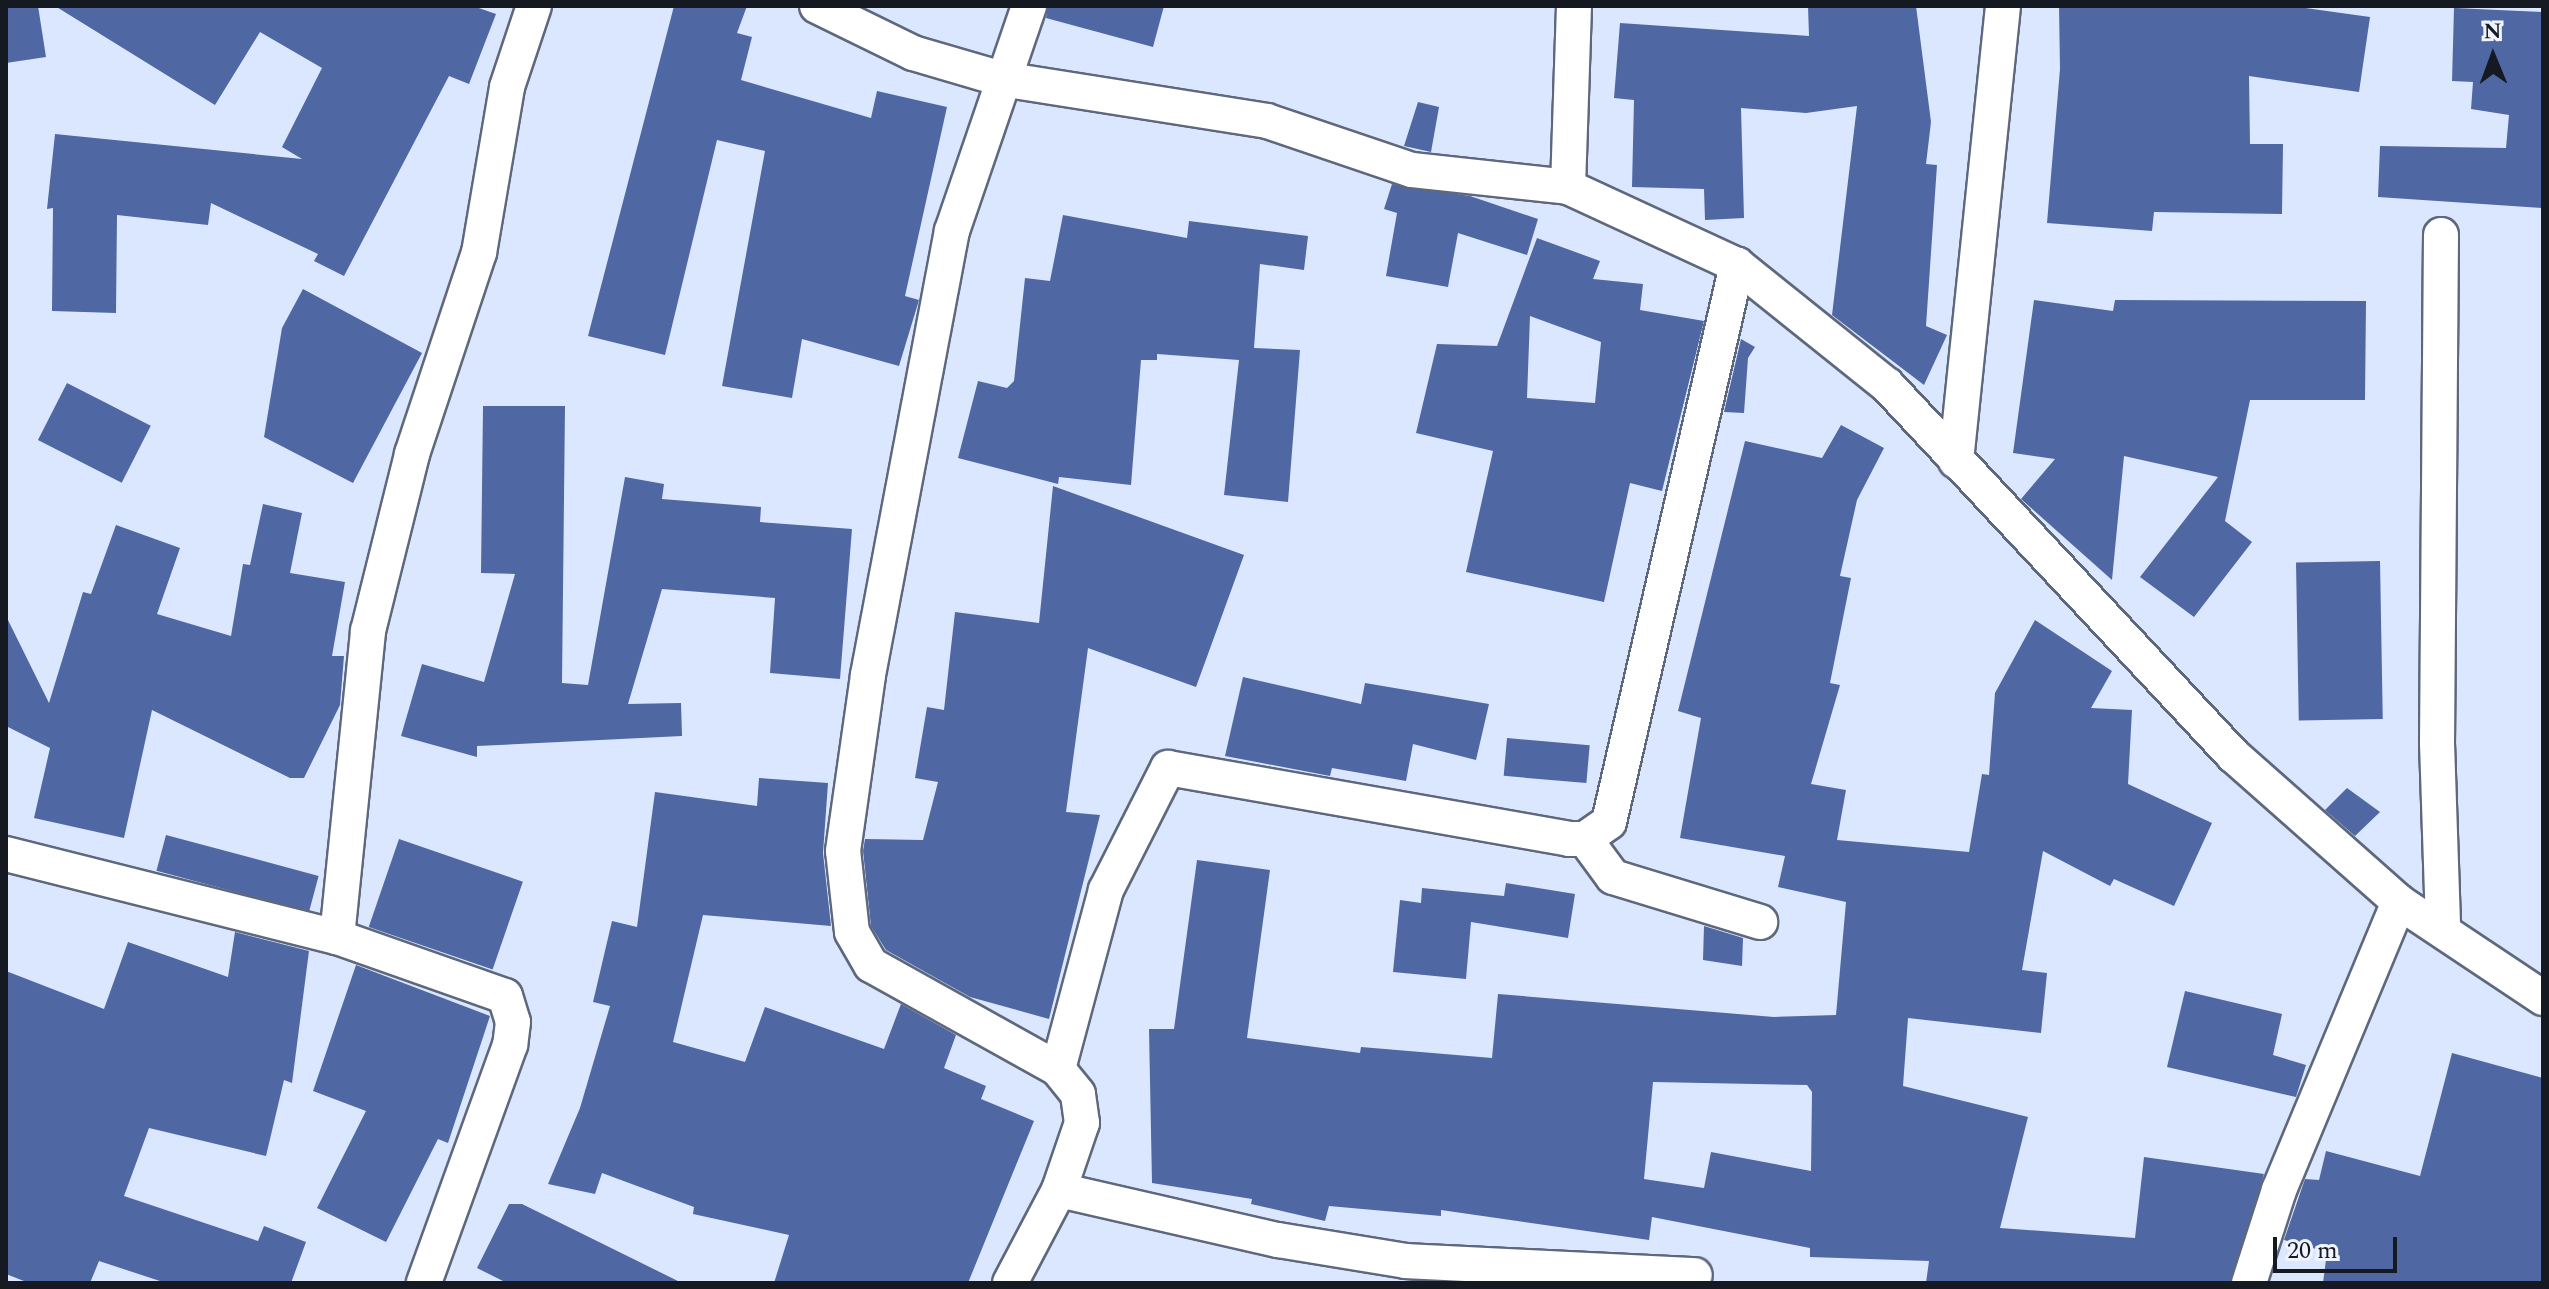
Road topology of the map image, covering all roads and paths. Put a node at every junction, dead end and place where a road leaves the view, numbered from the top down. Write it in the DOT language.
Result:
graph roads {
  1 [pos="534,6"];
  2 [pos="817,6"];
  3 [pos="1029,6"];
  4 [pos="1574,6"];
  5 [pos="2003,6"];
  6 [pos="1002,79"];
  7 [pos="1568,187"];
  8 [pos="2441,235"];
  9 [pos="1737,265"];
  10 [pos="1956,461"];
  11 [pos="1585,839"];
  12 [pos="6,854"];
  13 [pos="2399,902"];
  14 [pos="1760,922"];
  15 [pos="2443,928"];
  16 [pos="337,937"];
  17 [pos="2543,998"];
  18 [pos="1058,1069"];
  19 [pos="1059,1190"];
  20 [pos="1695,1275"];
  21 [pos="435,1280"];
  22 [pos="1010,1283"];
  23 [pos="2249,1283"];
  1 -- 16 [label="street"];
  2 -- 6 [label="street"];
  3 -- 6 [label="street"];
  4 -- 7 [label="street"];
  5 -- 10 [label="street"];
  6 -- 7 [label="street"];
  6 -- 18 [label="street"];
  7 -- 9 [label="street"];
  8 -- 15 [label="street"];
  9 -- 10 [label="street"];
  9 -- 11 [label="street"];
  10 -- 13 [label="street"];
  11 -- 14 [label="street"];
  11 -- 18 [label="street"];
  12 -- 16 [label="street"];
  13 -- 15 [label="street"];
  13 -- 23 [label="street"];
  15 -- 17 [label="street"];
  16 -- 21 [label="street"];
  18 -- 19 [label="street"];
  19 -- 20 [label="street"];
  19 -- 22 [label="street"];
}
